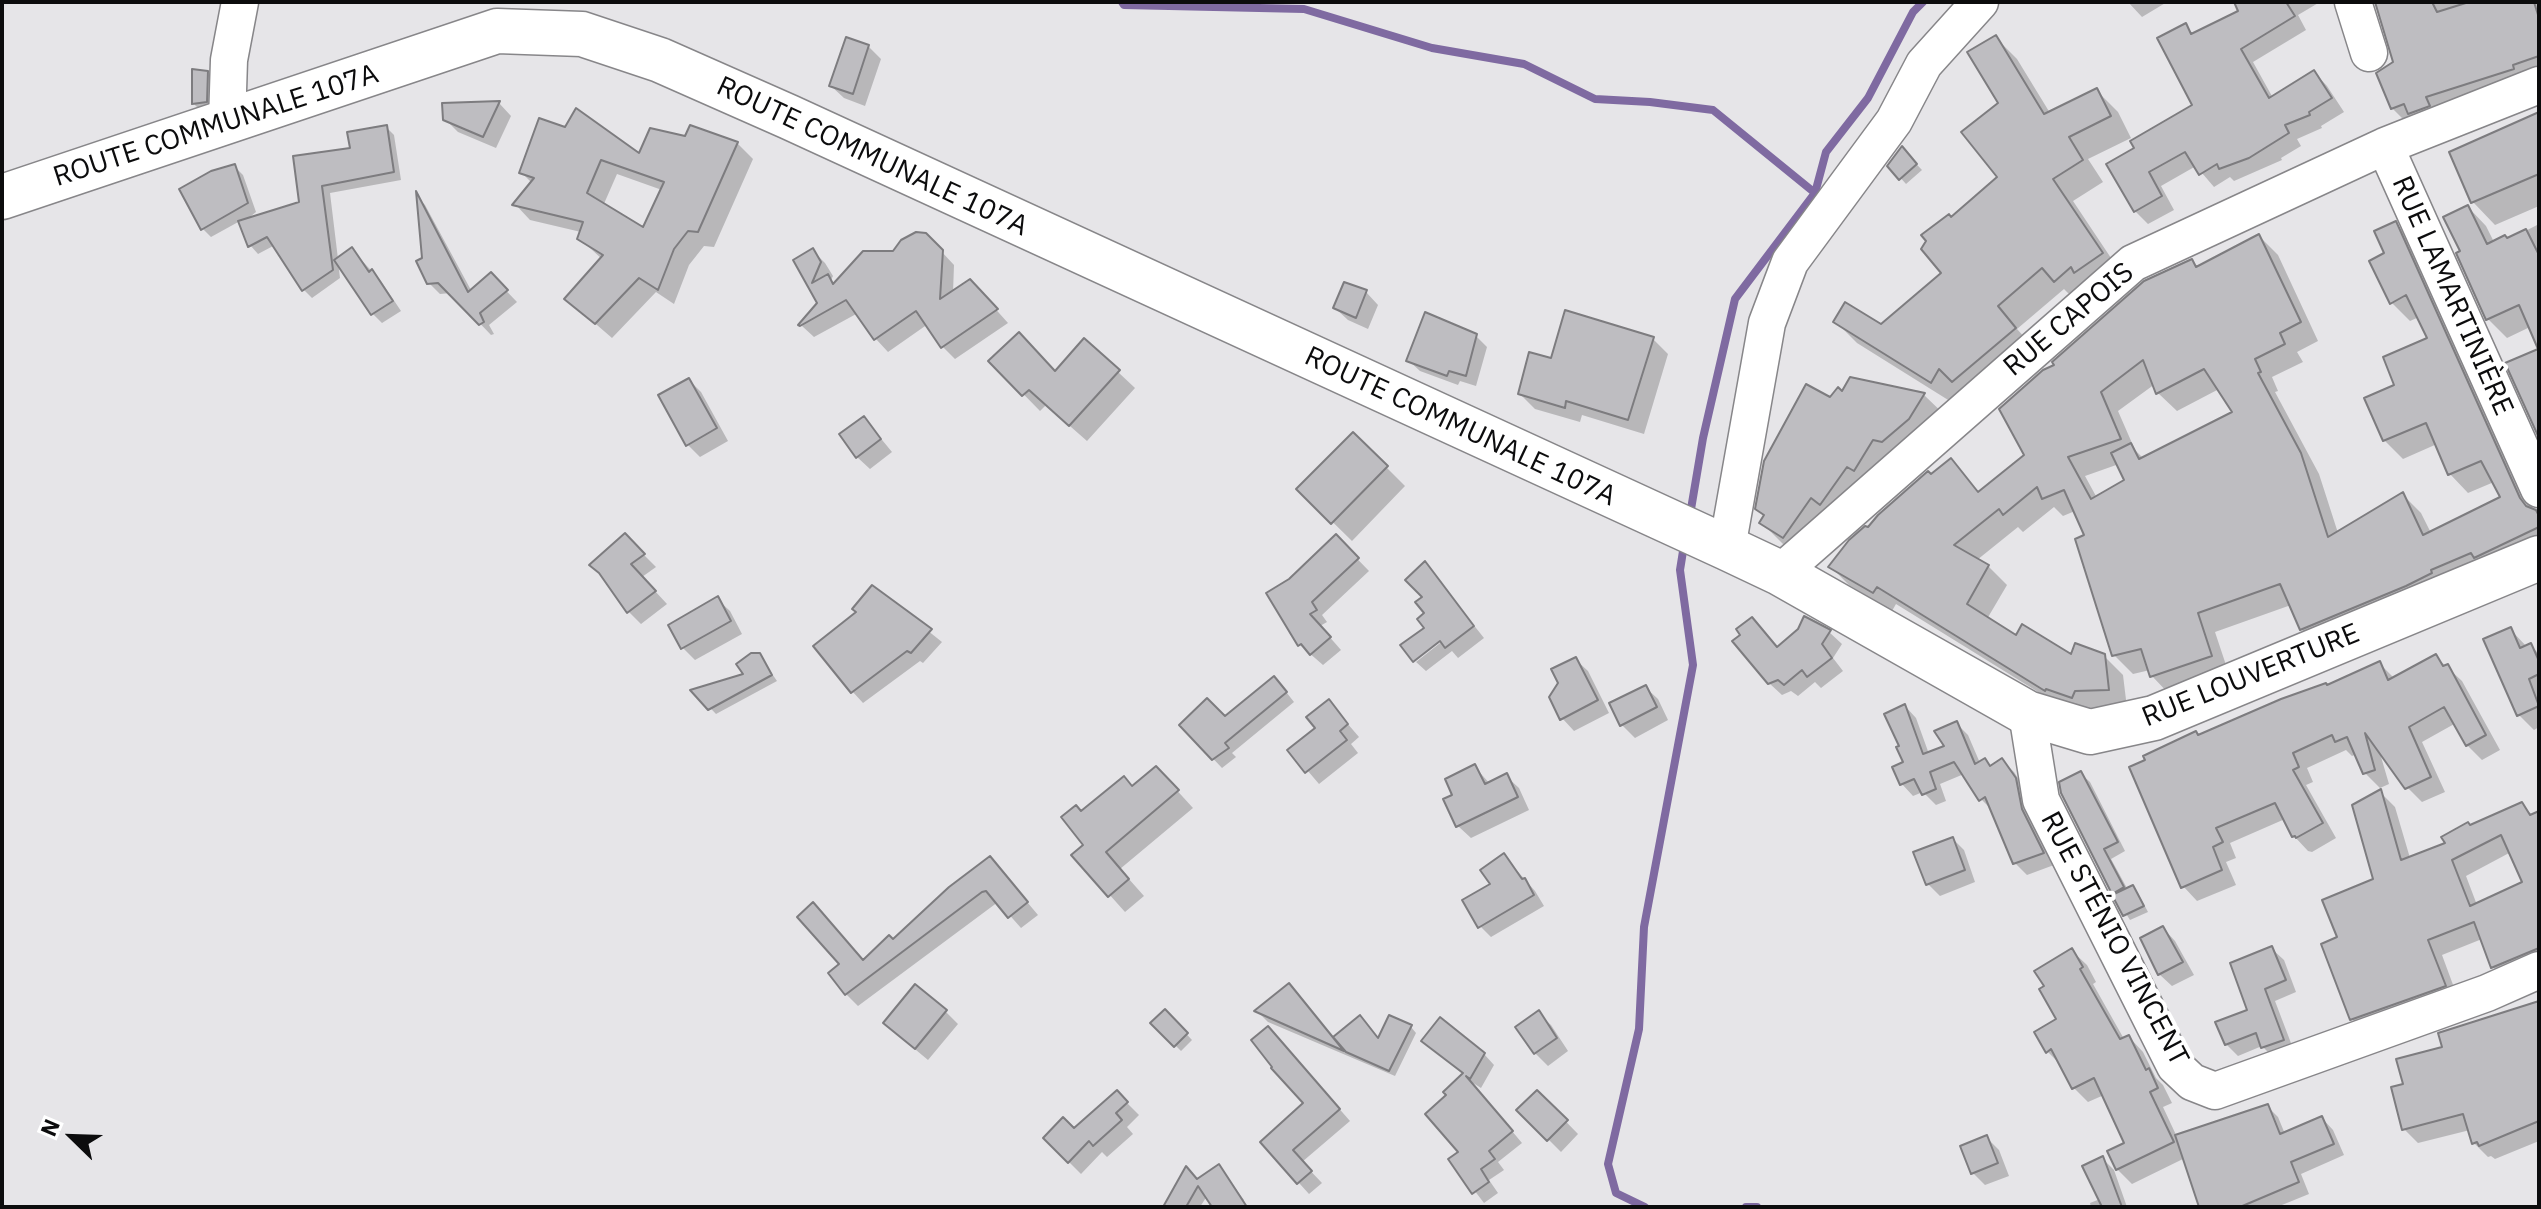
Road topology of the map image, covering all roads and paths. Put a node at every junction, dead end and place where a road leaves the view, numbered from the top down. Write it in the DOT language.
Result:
graph roads {
  1 [pos="240,2"];
  2 [pos="1980,2"];
  3 [pos="2353,2"];
  4 [pos="2369,53"];
  5 [pos="2539,85"];
  6 [pos="227,122"];
  7 [pos="2385,146"];
  8 [pos="2,197"];
  9 [pos="2539,489"];
  10 [pos="1718,544"];
  11 [pos="2539,558"];
  12 [pos="1780,573"];
  13 [pos="2027,713"];
  14 [pos="2539,970"];
  1 -- 6 [label="street"];
  2 -- 10 [label="street"];
  3 -- 4 [label="street"];
  5 -- 7 [label="street, RUE CAPOIS"];
  6 -- 8 [label="main road, ROUTE COMMUNALE 107A"];
  6 -- 10 [label="main road, ROUTE COMMUNALE 107A"];
  7 -- 9 [label="street, RUE LAMARTINIÈRE"];
  7 -- 12 [label="street, RUE CAPOIS"];
  10 -- 12 [label="main road, RUE LOUVERTURE"];
  11 -- 13 [label="main road, RUE LOUVERTURE"];
  12 -- 13 [label="main road, RUE LOUVERTURE"];
  13 -- 14 [label="street, RUE STÉNIO VINCENT"];
}
